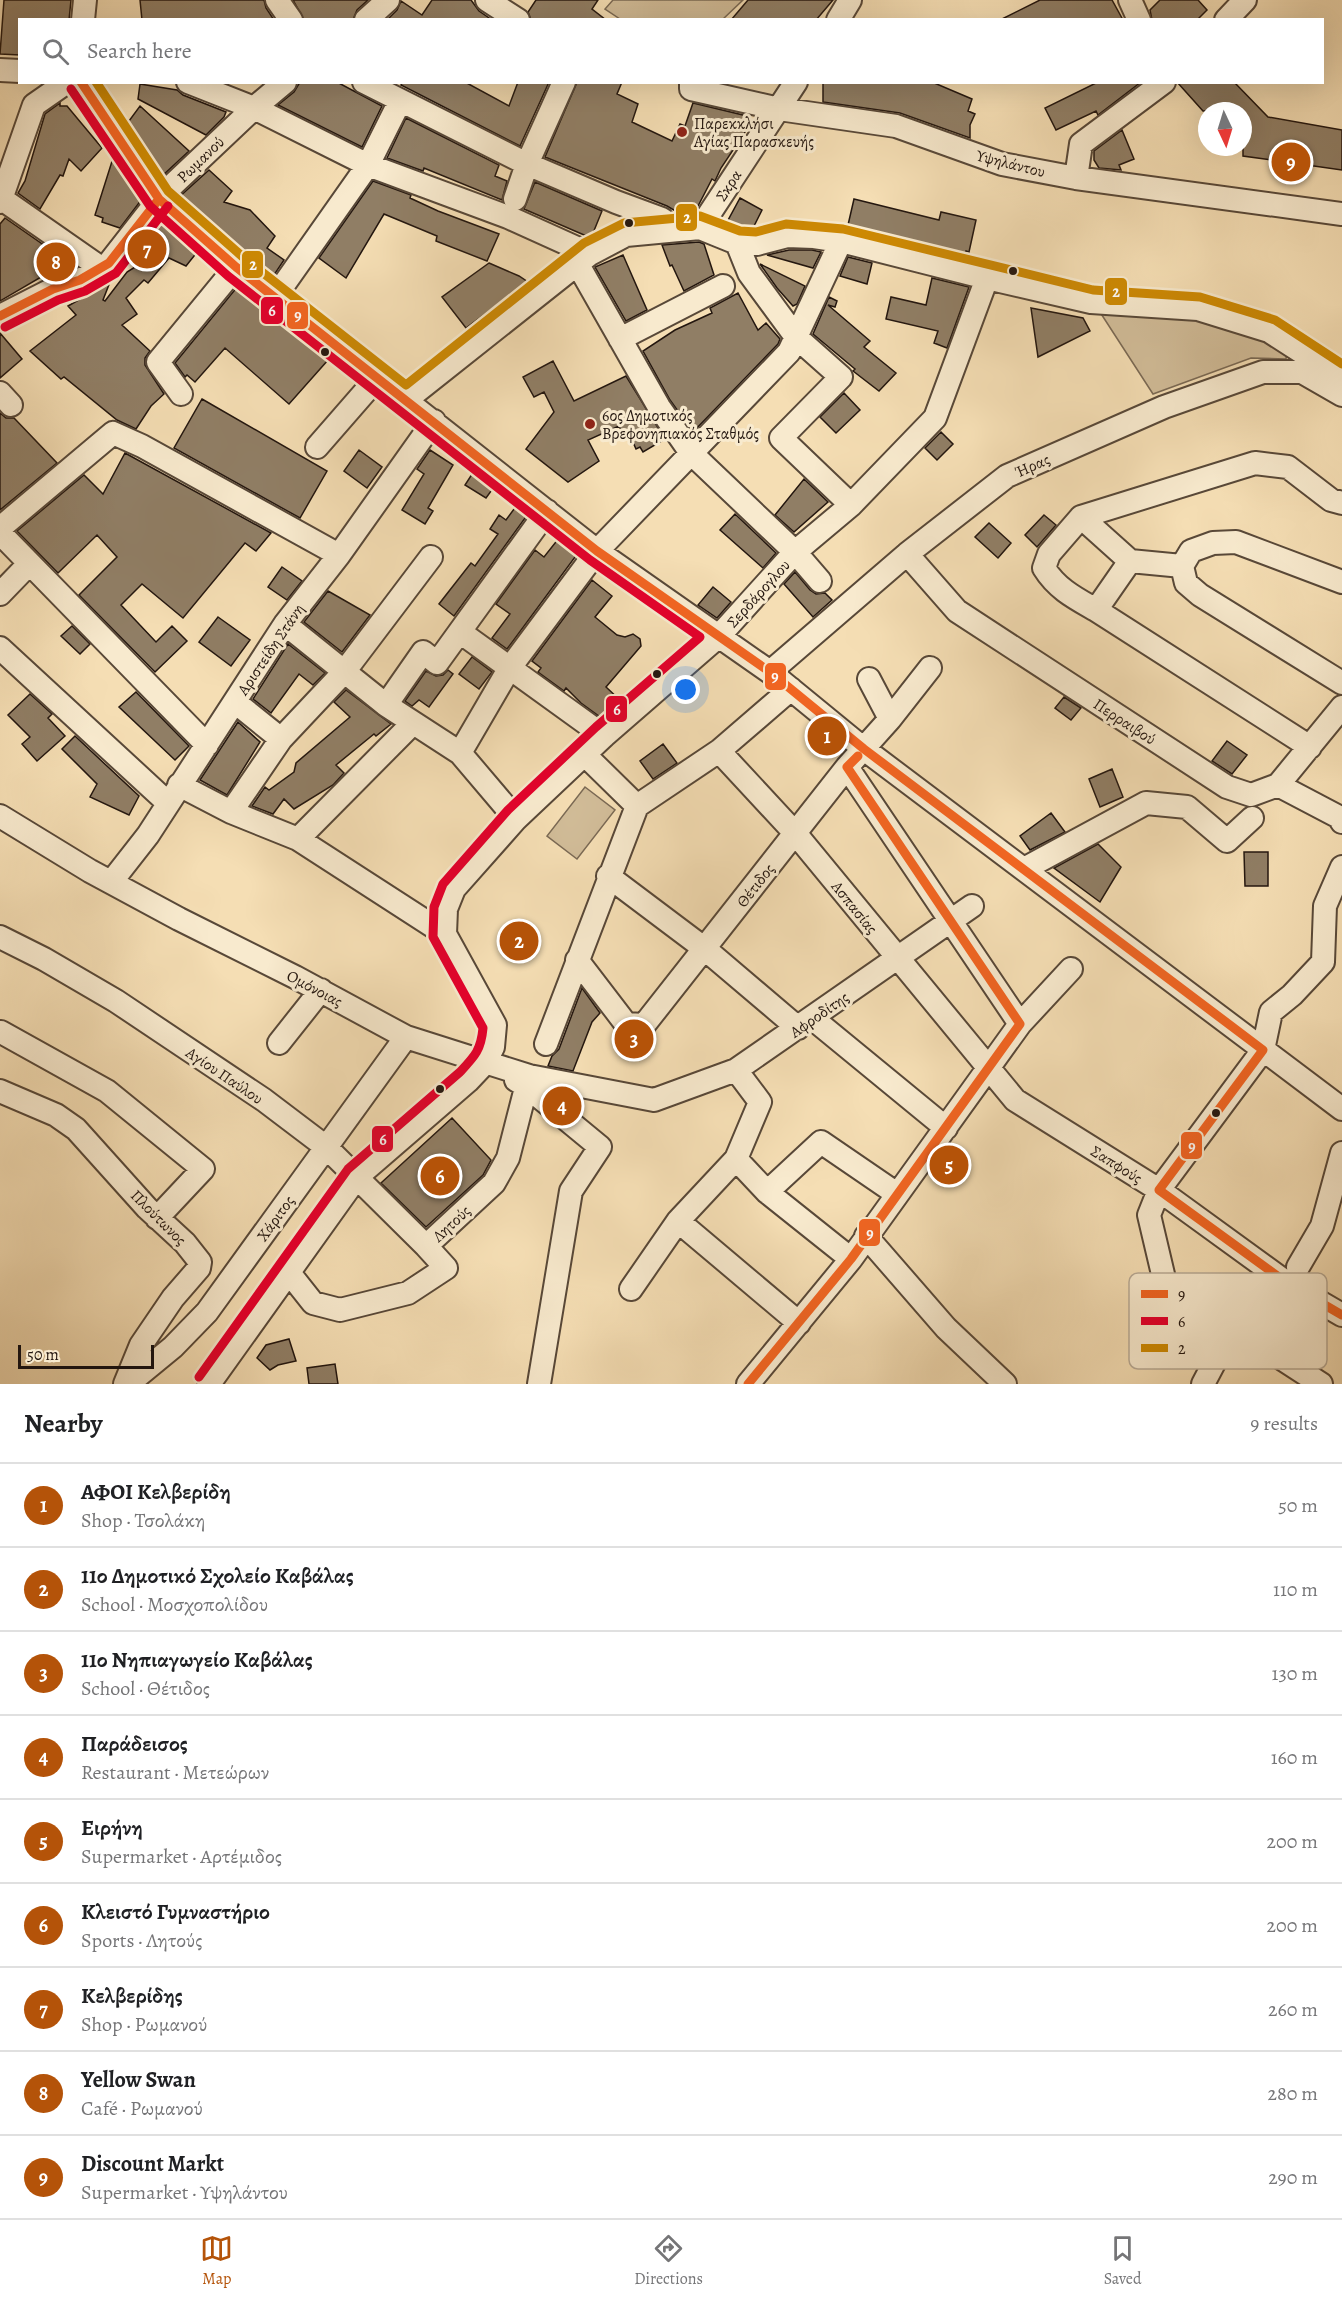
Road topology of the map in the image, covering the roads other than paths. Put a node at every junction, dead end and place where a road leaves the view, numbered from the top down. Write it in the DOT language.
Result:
graph roads {
  1 [pos="85,0"];
  2 [pos="277,0"];
  3 [pos="388,0"];
  4 [pos="487,0"];
  5 [pos="850,0"];
  6 [pos="1130,0"];
  7 [pos="83,18"];
  8 [pos="290,18"];
  9 [pos="368,18"];
  10 [pos="515,18"];
  11 [pos="839,18"];
  12 [pos="1138,18"];
  13 [pos="0,70"];
  14 [pos="18,71"];
  15 [pos="64,84"];
  16 [pos="82,84"];
  17 [pos="193,84"];
  18 [pos="283,84"];
  19 [pos="368,84"];
  20 [pos="563,84"];
  21 [pos="691,84"];
  22 [pos="795,84"];
  23 [pos="1161,84"];
  24 [pos="400,101"];
  25 [pos="254,108"];
  26 [pos="779,109"];
  27 [pos="527,164"];
  28 [pos="368,165"];
  29 [pos="1076,178"];
  30 [pos="159,199"];
  31 [pos="515,199"];
  32 [pos="1,200"];
  33 [pos="1342,214"];
  34 [pos="662,219"];
  35 [pos="700,228"];
  36 [pos="842,241"];
  37 [pos="737,243"];
  38 [pos="583,259"];
  39 [pos="236,267"];
  40 [pos="101,268"];
  41 [pos="749,273"];
  42 [pos="987,278"];
  43 [pos="275,297"];
  44 [pos="0,316"];
  45 [pos="796,337"];
  46 [pos="620,339"];
  47 [pos="378,377"];
  48 [pos="1342,378"];
  49 [pos="181,394"];
  50 [pos="1342,395"];
  51 [pos="406,400"];
  52 [pos="434,421"];
  53 [pos="317,447"];
  54 [pos="691,453"];
  55 [pos="1342,503"];
  56 [pos="851,505"];
  57 [pos="547,511"];
  58 [pos="1081,518"];
  59 [pos="0,528"];
  60 [pos="0,533"];
  61 [pos="597,551"];
  62 [pos="795,552"];
  63 [pos="907,554"];
  64 [pos="339,555"];
  65 [pos="431,558"];
  66 [pos="1130,561"];
  67 [pos="29,564"];
  68 [pos="1182,566"];
  69 [pos="820,581"];
  70 [pos="1342,582"];
  71 [pos="0,594"];
  72 [pos="1096,610"];
  73 [pos="285,624"];
  74 [pos="460,632"];
  75 [pos="719,636"];
  76 [pos="0,648"];
  77 [pos="930,668"];
  78 [pos="508,669"];
  79 [pos="344,672"];
  80 [pos="770,672"];
  81 [pos="869,679"];
  82 [pos="1342,683"];
  83 [pos="791,689"];
  84 [pos="235,702"];
  85 [pos="386,705"];
  86 [pos="1342,706"];
  87 [pos="890,719"];
  88 [pos="413,723"];
  89 [pos="604,736"];
  90 [pos="281,739"];
  91 [pos="207,745"];
  92 [pos="1310,747"];
  93 [pos="864,749"];
  94 [pos="719,751"];
  95 [pos="460,753"];
  96 [pos="584,754"];
  97 [pos="847,767"];
  98 [pos="1278,785"];
  99 [pos="174,794"];
  100 [pos="637,806"];
  101 [pos="231,812"];
  102 [pos="0,816"];
  103 [pos="1251,818"];
  104 [pos="516,819"];
  105 [pos="1342,822"];
  106 [pos="795,834"];
  107 [pos="298,839"];
  108 [pos="1342,867"];
  109 [pos="1024,869"];
  110 [pos="608,876"];
  111 [pos="112,881"];
  112 [pos="972,906"];
  113 [pos="951,921"];
  114 [pos="445,934"];
  115 [pos="0,937"];
  116 [pos="705,949"];
  117 [pos="897,959"];
  118 [pos="576,960"];
  119 [pos="1071,969"];
  120 [pos="321,990"];
  121 [pos="805,1023"];
  122 [pos="1020,1024"];
  123 [pos="1,1032"];
  124 [pos="406,1037"];
  125 [pos="279,1043"];
  126 [pos="546,1044"];
  127 [pos="1263,1050"];
  128 [pos="485,1063"];
  129 [pos="987,1067"];
  130 [pos="736,1070"];
  131 [pos="528,1081"];
  132 [pos="0,1092"];
  133 [pos="654,1100"];
  134 [pos="1342,1109"];
  135 [pos="946,1128"];
  136 [pos="326,1147"];
  137 [pos="1342,1152"];
  138 [pos="736,1159"];
  139 [pos="357,1177"];
  140 [pos="1159,1190"];
  141 [pos="767,1192"];
  142 [pos="897,1194"];
  143 [pos="157,1218"];
  144 [pos="678,1221"];
  145 [pos="866,1236"];
  146 [pos="426,1246"];
  147 [pos="851,1258"];
  148 [pos="1298,1267"];
  149 [pos="1163,1273"];
  150 [pos="1273,1273"];
  151 [pos="290,1274"];
  152 [pos="631,1288"];
  153 [pos="1327,1306"];
  154 [pos="1342,1315"];
  155 [pos="799,1323"];
  156 [pos="1211,1369"];
  157 [pos="1298,1369"];
  158 [pos="757,1381"];
  159 [pos="126,1384"];
  160 [pos="209,1384"];
  161 [pos="539,1384"];
  162 [pos="1005,1384"];
  163 [pos="1203,1384"];
  164 [pos="1321,1384"];
  1 -- 7 [label="street"];
  2 -- 8 [label="street"];
  3 -- 9 [label="street"];
  4 -- 10 [label="street"];
  5 -- 11 [label="street"];
  6 -- 12 [label="street"];
  13 -- 14 [label="street"];
  15 -- 32 [label="street"];
  16 -- 30 [label="street"];
  17 -- 25 [label="street"];
  18 -- 25 [label="street, Ρωμανού"];
  19 -- 24 [label="street"];
  20 -- 27 [label="street"];
  21 -- 26 [label="street, Υψηλάντου"];
  22 -- 26 [label="street, Σκρα"];
  23 -- 29 [label="street"];
  24 -- 27 [label="street"];
  24 -- 28 [label="street"];
  25 -- 28 [label="street"];
  25 -- 30 [label="street, Ρωμανού"];
  26 -- 29 [label="street, Υψηλάντου"];
  26 -- 35 [label="street, Σκρα"];
  27 -- 31 [label="street"];
  27 -- 34 [label="street"];
  28 -- 38 [label="street"];
  28 -- 43 [label="street"];
  29 -- 33 [label="street, Υψηλάντου"];
  30 -- 39 [label="street"];
  30 -- 40 [label="street, Ρωμανού"];
  32 -- 40 [label="street"];
  35 -- 37 [label="street"];
  35 -- 38 [label="street"];
  36 -- 37 [label="street"];
  36 -- 42 [label="street"];
  36 -- 45 [label="street"];
  37 -- 41 [label="street"];
  38 -- 46 [label="street"];
  38 -- 51 [label="street"];
  39 -- 43 [label="street"];
  39 -- 49 [label="street"];
  40 -- 44 [label="street, Ρωμανού"];
  41 -- 45 [label="street"];
  41 -- 46 [label="street"];
  42 -- 48 [label="street"];
  42 -- 56 [label="street, Σερδάρογλου"];
  43 -- 47 [label="street"];
  45 -- 54 [label="street"];
  45 -- 56 [label="street"];
  46 -- 54 [label="street"];
  47 -- 51 [label="street"];
  47 -- 53 [label="street"];
  50 -- 63 [label="street, Ήρας"];
  51 -- 52 [label="street"];
  52 -- 57 [label="street"];
  52 -- 64 [label="street, Αριστείδη Στάνη"];
  54 -- 61 [label="street"];
  54 -- 62 [label="street"];
  55 -- 58 [label="street"];
  56 -- 62 [label="street, Σερδάρογλου"];
  57 -- 61 [label="street"];
  57 -- 74 [label="street"];
  58 -- 66 [label="street"];
  58 -- 72 [label="street"];
  59 -- 64 [label="street"];
  60 -- 67 [label="street"];
  61 -- 75 [label="street"];
  61 -- 78 [label="street"];
  62 -- 69 [label="street"];
  62 -- 75 [label="street, Σερδάρογλου"];
  63 -- 80 [label="street, Ήρας"];
  63 -- 98 [label="street, Περραιβού"];
  64 -- 73 [label="street, Αριστείδη Στάνη"];
  65 -- 79 [label="street"];
  66 -- 68 [label="street"];
  66 -- 72 [label="street"];
  67 -- 71 [label="street"];
  67 -- 91 [label="street"];
  68 -- 70 [label="street"];
  68 -- 82 [label="street"];
  72 -- 92 [label="street"];
  73 -- 79 [label="street"];
  73 -- 84 [label="street, Αριστείδη Στάνη"];
  74 -- 78 [label="street"];
  74 -- 85 [label="street"];
  75 -- 80 [label="street"];
  75 -- 89 [label="street, Σερδάρογλου"];
  76 -- 99 [label="street"];
  77 -- 87 [label="street, Θέτιδος"];
  78 -- 89 [label="street"];
  78 -- 95 [label="street"];
  79 -- 85 [label="street"];
  79 -- 90 [label="street"];
  80 -- 83 [label="street"];
  81 -- 87 [label="street"];
  83 -- 93 [label="street"];
  83 -- 94 [label="street"];
  84 -- 90 [label="street"];
  84 -- 91 [label="street, Αριστείδη Στάνη"];
  85 -- 88 [label="street"];
  86 -- 92 [label="street"];
  87 -- 93 [label="street, Θέτιδος"];
  88 -- 95 [label="street"];
  88 -- 107 [label="street"];
  89 -- 96 [label="street, Σερδάρογλου"];
  90 -- 101 [label="street"];
  91 -- 99 [label="street, Αριστείδη Στάνη"];
  92 -- 98 [label="street"];
  93 -- 97 [label="street, Θέτιδος"];
  93 -- 109 [label="street"];
  94 -- 100 [label="street"];
  94 -- 106 [label="street, Ασπασίας"];
  95 -- 104 [label="street"];
  96 -- 100 [label="street"];
  96 -- 104 [label="street, Σερδάρογλου"];
  97 -- 106 [label="street, Θέτιδος"];
  97 -- 113 [label="street"];
  98 -- 105 [label="street"];
  99 -- 101 [label="street"];
  99 -- 111 [label="street, Αριστείδη Στάνη"];
  100 -- 110 [label="street"];
  101 -- 107 [label="street"];
  102 -- 111 [label="street, Ομόνοιας"];
  103 -- 109 [label="street"];
  104 -- 114 [label="street, Σερδάρογλου"];
  106 -- 116 [label="street, Θέτιδος"];
  106 -- 117 [label="street, Ασπασίας"];
  107 -- 114 [label="street"];
  108 -- 127 [label="street"];
  109 -- 127 [label="street"];
  110 -- 116 [label="street"];
  110 -- 118 [label="street"];
  111 -- 120 [label="street, Ομόνοιας"];
  112 -- 113 [label="street, Αφροδίτης"];
  113 -- 117 [label="street, Αφροδίτης"];
  113 -- 122 [label="street"];
  114 -- 128 [label="street"];
  115 -- 136 [label="street, Αγίου Παύλου"];
  116 -- 118 [label="street, Θέτιδος"];
  116 -- 121 [label="street"];
  117 -- 121 [label="street, Αφροδίτης"];
  117 -- 129 [label="street, Ασπασίας"];
  118 -- 126 [label="street"];
  119 -- 122 [label="street"];
  120 -- 124 [label="street, Ομόνοιας"];
  120 -- 125 [label="street"];
  121 -- 130 [label="street, Αφροδίτης"];
  121 -- 135 [label="street"];
  122 -- 129 [label="street"];
  123 -- 143 [label="street"];
  124 -- 128 [label="street, Ομόνοιας"];
  124 -- 136 [label="street, Χάριτος"];
  127 -- 134 [label="street"];
  127 -- 140 [label="street"];
  128 -- 131 [label="street, Ομόνοιας"];
  128 -- 139 [label="street"];
  129 -- 135 [label="street"];
  129 -- 140 [label="street, Σαπφούς"];
  130 -- 133 [label="street, Αφροδίτης"];
  130 -- 138 [label="street"];
  131 -- 133 [label="street, Ομόνοιας"];
  131 -- 146 [label="street, Λητούς"];
  131 -- 161 [label="street"];
  132 -- 143 [label="street, Πλούτωνος"];
  135 -- 142 [label="street"];
  136 -- 139 [label="street, Αγίου Παύλου"];
  136 -- 159 [label="street, Χάριτος"];
  137 -- 148 [label="street"];
  138 -- 141 [label="street"];
  138 -- 144 [label="street"];
  139 -- 146 [label="street, Αγίου Παύλου"];
  139 -- 151 [label="street"];
  140 -- 149 [label="street"];
  140 -- 150 [label="street, Σαπφούς"];
  141 -- 142 [label="street"];
  141 -- 147 [label="street"];
  142 -- 145 [label="street"];
  143 -- 159 [label="street, Πλούτωνος"];
  144 -- 152 [label="street"];
  144 -- 155 [label="street"];
  145 -- 147 [label="street"];
  145 -- 162 [label="street"];
  146 -- 151 [label="street, Λητούς"];
  147 -- 155 [label="street"];
  151 -- 160 [label="street"];
  153 -- 154 [label="street, Σαπφούς"];
  155 -- 158 [label="street"];
  156 -- 163 [label="street"];
  157 -- 164 [label="street"];
}
